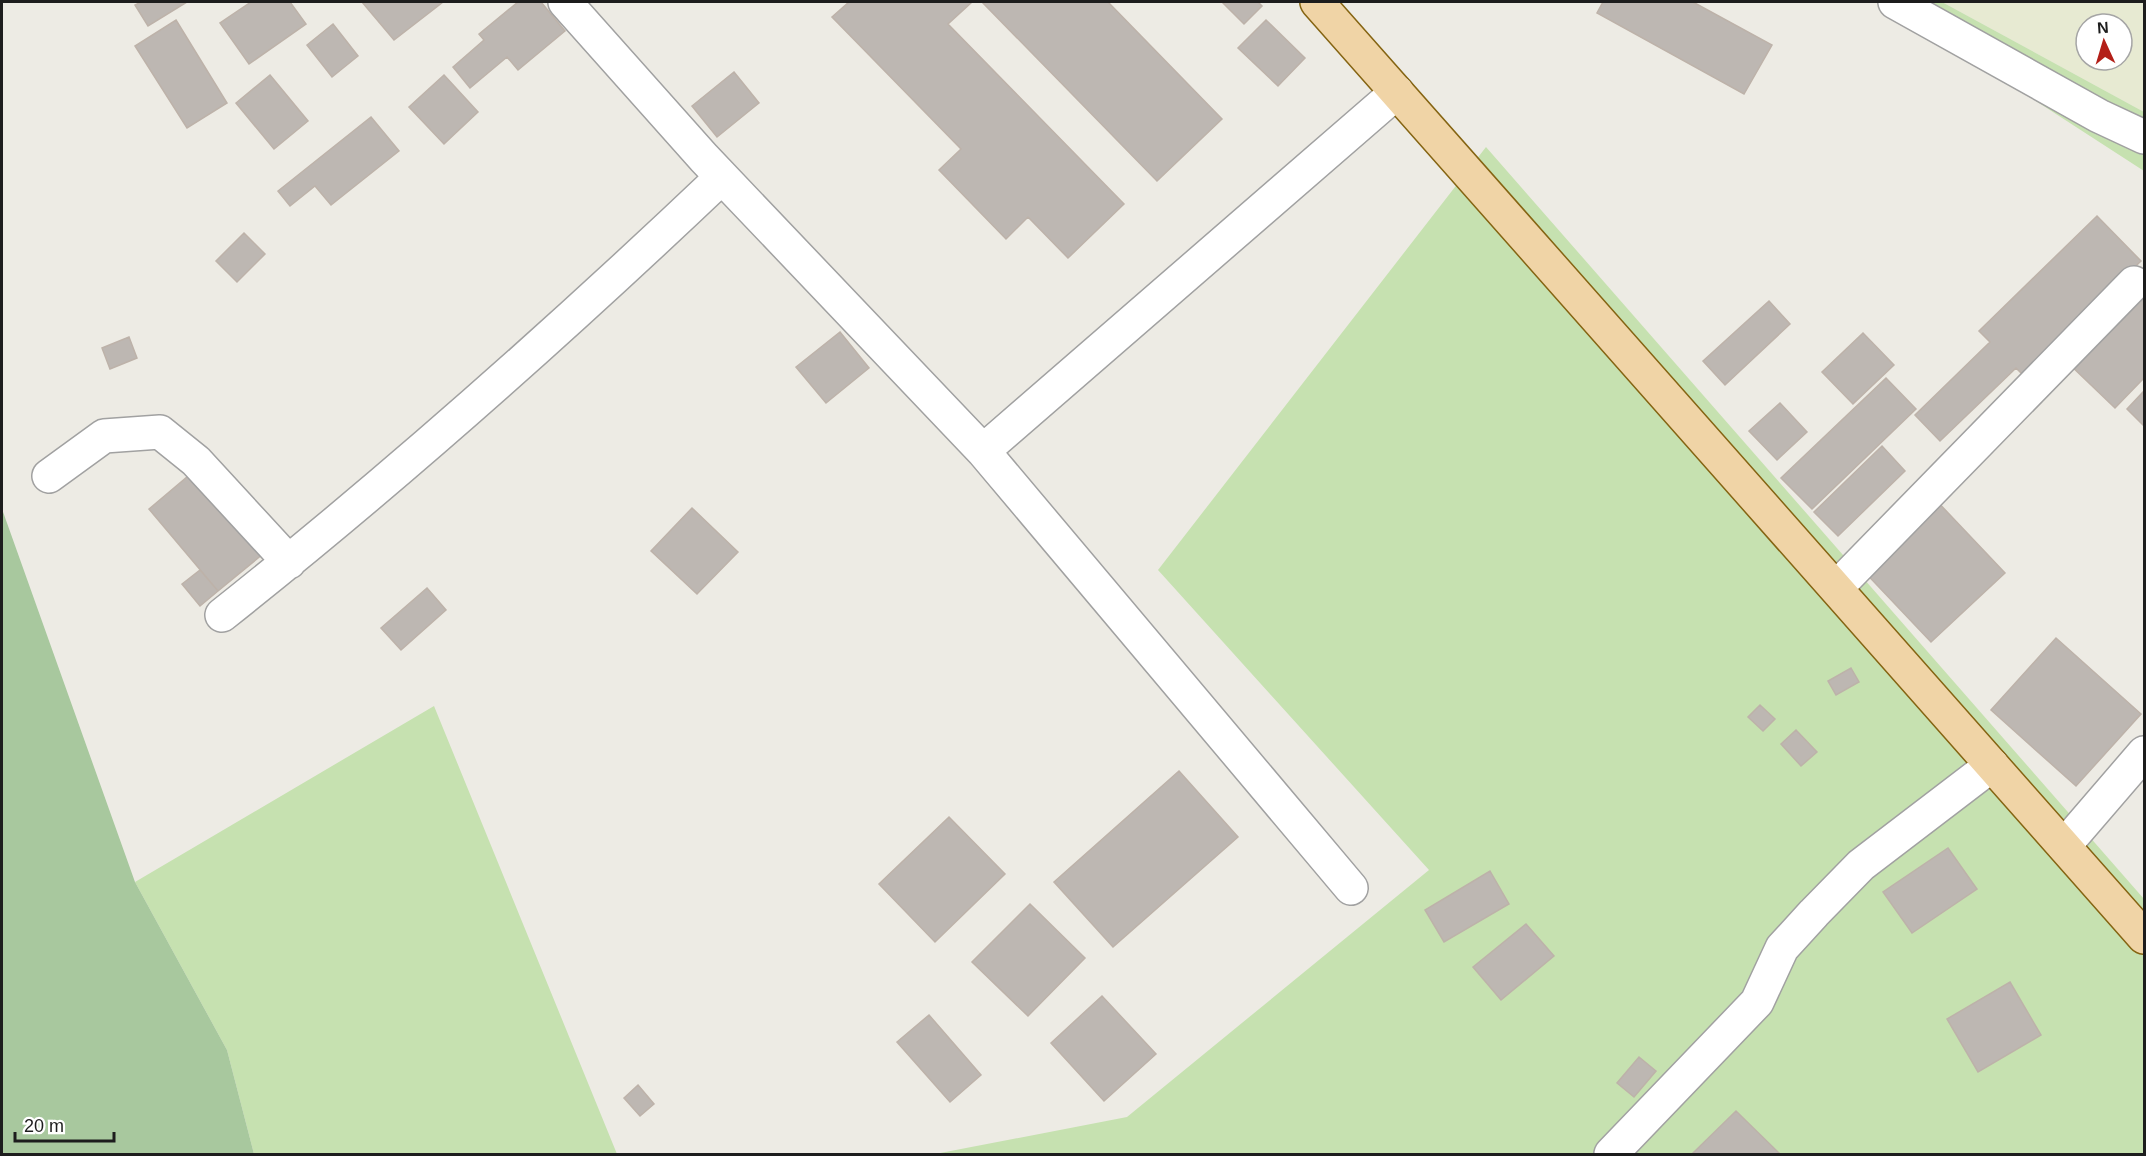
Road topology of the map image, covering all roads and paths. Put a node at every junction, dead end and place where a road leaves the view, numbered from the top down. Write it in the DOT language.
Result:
graph roads {
  1 [pos="565,2"];
  2 [pos="1317,2"];
  3 [pos="1326,2"];
  4 [pos="1895,2"];
  5 [pos="1347,36"];
  6 [pos="1397,92"];
  7 [pos="2145,137"];
  8 [pos="722,177"];
  9 [pos="2134,283"];
  10 [pos="983,451"];
  11 [pos="49,476"];
  12 [pos="289,562"];
  13 [pos="1836,588"];
  14 [pos="222,615"];
  15 [pos="2145,753"];
  16 [pos="1992,765"];
  17 [pos="2064,846"];
  18 [pos="1351,888"];
  19 [pos="2145,937"];
  20 [pos="1611,1155"];
  1 -- 8 [label="street"];
  2 -- 5 [label="main road"];
  3 -- 5 [label="main road"];
  4 -- 7 [label="street"];
  5 -- 6 [label="main road"];
  6 -- 10 [label="street"];
  6 -- 13 [label="main road"];
  8 -- 10 [label="street"];
  8 -- 12 [label="street"];
  9 -- 13 [label="street"];
  10 -- 18 [label="street"];
  11 -- 12 [label="street"];
  12 -- 14 [label="street"];
  13 -- 16 [label="main road"];
  15 -- 17 [label="street"];
  16 -- 17 [label="main road"];
  16 -- 20 [label="street"];
  17 -- 19 [label="main road"];
}
